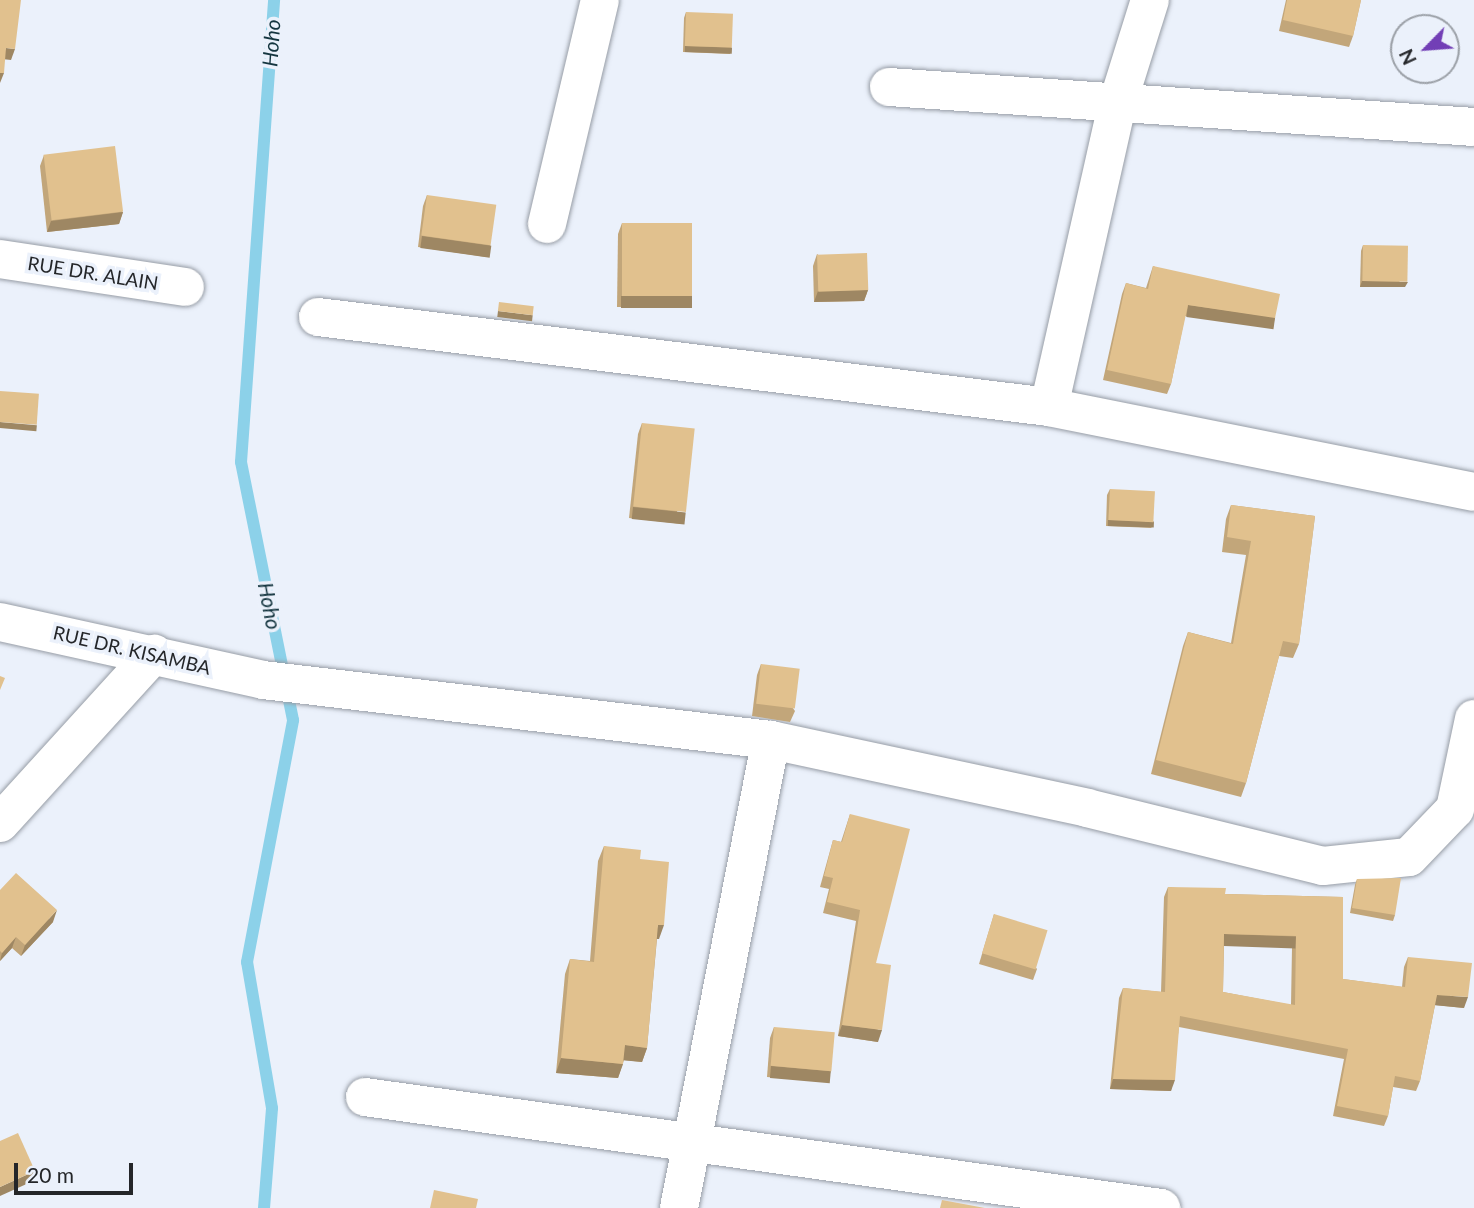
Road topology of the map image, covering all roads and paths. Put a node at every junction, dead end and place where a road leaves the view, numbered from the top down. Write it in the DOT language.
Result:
graph roads {
  1 [pos="600,0"];
  2 [pos="1150,0"];
  3 [pos="889,87"];
  4 [pos="1118,102"];
  5 [pos="1474,127"];
  6 [pos="547,223"];
  7 [pos="0,259"];
  8 [pos="185,287"];
  9 [pos="318,317"];
  10 [pos="1049,407"];
  11 [pos="1474,492"];
  12 [pos="0,622"];
  13 [pos="154,654"];
  14 [pos="1474,719"];
  15 [pos="771,740"];
  16 [pos="0,823"];
  17 [pos="365,1097"];
  18 [pos="692,1141"];
  19 [pos="679,1208"];
  20 [pos="1161,1208"];
  1 -- 6 [label="street"];
  2 -- 4 [label="street"];
  3 -- 4 [label="street"];
  4 -- 5 [label="street"];
  4 -- 10 [label="street"];
  7 -- 8 [label="street, RUE DR. ALAIN"];
  9 -- 10 [label="street"];
  10 -- 11 [label="street"];
  12 -- 13 [label="street, RUE DR. KISAMBA"];
  13 -- 15 [label="street, RUE DR. KISAMBA"];
  13 -- 16 [label="street"];
  14 -- 15 [label="street, RUE DR. KISAMBA"];
  15 -- 18 [label="street"];
  17 -- 18 [label="street"];
  18 -- 19 [label="street"];
  18 -- 20 [label="street"];
}
